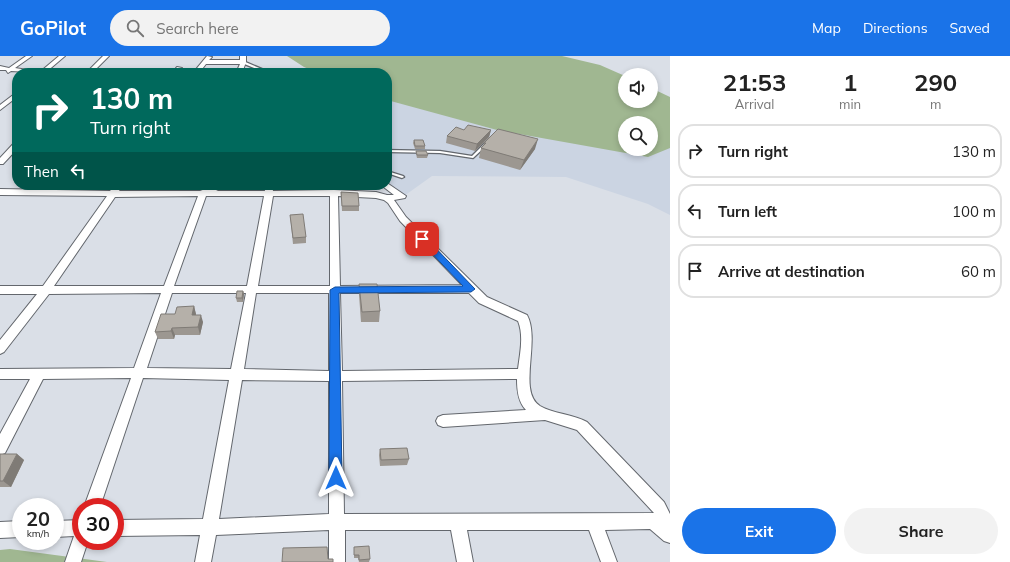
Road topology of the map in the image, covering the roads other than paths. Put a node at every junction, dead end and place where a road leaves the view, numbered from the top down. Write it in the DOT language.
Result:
graph roads {
  1 [pos="29,56"];
  2 [pos="62,56"];
  3 [pos="106,56"];
  4 [pos="210,56"];
  5 [pos="243,59"];
  6 [pos="205,62"];
  7 [pos="0,68"];
  8 [pos="14,68"];
  9 [pos="48,68"];
  10 [pos="94,68"];
  11 [pos="200,68"];
  12 [pos="259,68"];
  13 [pos="11,70"];
  14 [pos="0,75"];
  15 [pos="12,98"];
  16 [pos="2,105"];
  17 [pos="492,138"];
  18 [pos="12,150"];
  19 [pos="392,151"];
  20 [pos="0,162"];
  21 [pos="392,174"];
  22 [pos="402,177"];
  23 [pos="60,190"];
  24 [pos="115,190"];
  25 [pos="138,190"];
  26 [pos="211,190"];
  27 [pos="252,190"];
  28 [pos="269,190"];
  29 [pos="285,190"];
  30 [pos="392,190"];
  31 [pos="0,192"];
  32 [pos="203,193"];
  33 [pos="334,193"];
  34 [pos="387,198"];
  35 [pos="168,289"];
  36 [pos="251,289"];
  37 [pos="471,289"];
  38 [pos="0,290"];
  39 [pos="46,290"];
  40 [pos="335,290"];
  41 [pos="1,349"];
  42 [pos="40,373"];
  43 [pos="140,373"];
  44 [pos="0,374"];
  45 [pos="236,374"];
  46 [pos="524,374"];
  47 [pos="335,376"];
  48 [pos="546,415"];
  49 [pos="443,421"];
  50 [pos="0,448"];
  51 [pos="95,498"];
  52 [pos="652,521"];
  53 [pos="336,522"];
  54 [pos="458,522"];
  55 [pos="594,522"];
  56 [pos="209,527"];
  57 [pos="124,528"];
  58 [pos="12,529"];
  59 [pos="0,530"];
  60 [pos="670,535"];
  61 [pos="77,550"];
  62 [pos="73,562"];
  63 [pos="203,562"];
  64 [pos="337,562"];
  65 [pos="465,562"];
  66 [pos="609,562"];
  1 -- 8 [label="street"];
  2 -- 9 [label="street"];
  3 -- 10 [label="street"];
  4 -- 6 [label="street"];
  5 -- 6 [label="street"];
  5 -- 12 [label="lane"];
  6 -- 11 [label="street"];
  7 -- 13 [label="street"];
  13 -- 14 [label="street"];
  15 -- 16 [label="street"];
  17 -- 19 [label="lane"];
  18 -- 20 [label="street"];
  21 -- 22 [label="lane"];
  23 -- 31 [label="street"];
  24 -- 39 [label="street"];
  25 -- 32 [label="street"];
  26 -- 32 [label="street"];
  27 -- 32 [label="street"];
  28 -- 36 [label="street"];
  29 -- 33 [label="street"];
  30 -- 34 [label="street"];
  32 -- 35 [label="street"];
  33 -- 34 [label="street"];
  33 -- 40 [label="street"];
  34 -- 37 [label="street"];
  35 -- 36 [label="street"];
  35 -- 39 [label="street"];
  35 -- 43 [label="street"];
  36 -- 40 [label="street"];
  36 -- 45 [label="street"];
  37 -- 40 [label="street"];
  37 -- 46 [label="street"];
  38 -- 39 [label="street"];
  39 -- 41 [label="street"];
  40 -- 47 [label="street"];
  42 -- 43 [label="street"];
  42 -- 44 [label="street"];
  42 -- 50 [label="street"];
  43 -- 45 [label="street"];
  43 -- 51 [label="street"];
  45 -- 47 [label="street"];
  45 -- 56 [label="street"];
  46 -- 47 [label="street"];
  46 -- 48 [label="street"];
  47 -- 53 [label="street"];
  48 -- 49 [label="street"];
  48 -- 52 [label="street"];
  52 -- 55 [label="street"];
  52 -- 60 [label="street"];
  53 -- 54 [label="street"];
  53 -- 56 [label="street"];
  53 -- 64 [label="street"];
  54 -- 55 [label="street"];
  54 -- 65 [label="street"];
  55 -- 66 [label="street"];
  56 -- 57 [label="street"];
  56 -- 63 [label="street"];
  58 -- 59 [label="street"];
  61 -- 62 [label="street"];
}
